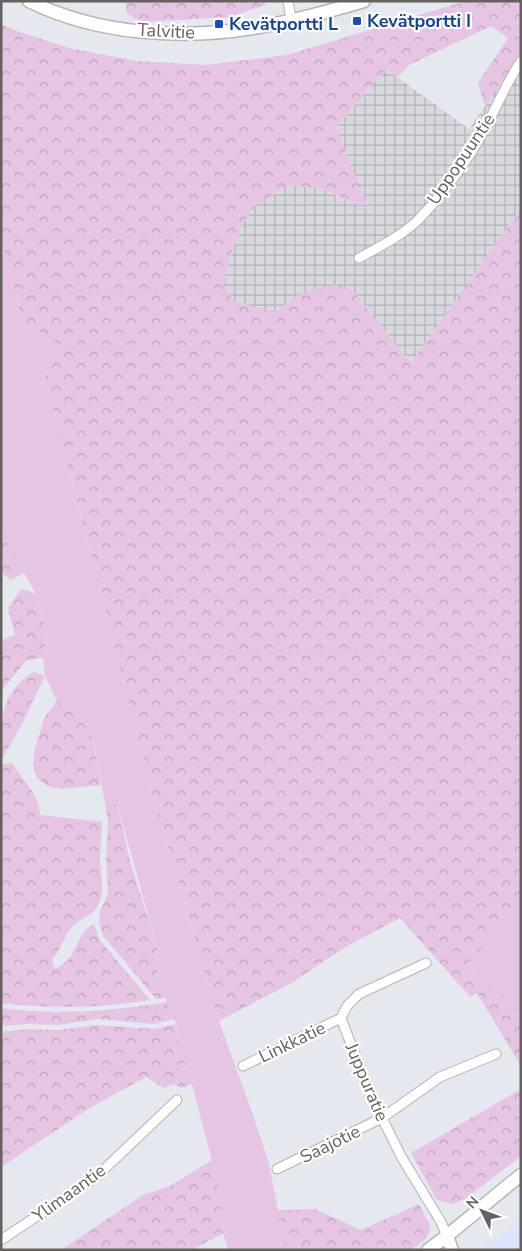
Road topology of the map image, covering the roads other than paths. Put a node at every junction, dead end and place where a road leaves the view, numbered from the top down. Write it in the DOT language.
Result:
graph roads {
  1 [pos="29,1"];
  2 [pos="288,1"];
  3 [pos="364,1"];
  4 [pos="291,20"];
  5 [pos="521,61"];
  6 [pos="359,258"];
  7 [pos="426,963"];
  8 [pos="341,1018"];
  9 [pos="496,1054"];
  10 [pos="243,1066"];
  11 [pos="177,1100"];
  12 [pos="382,1118"];
  13 [pos="278,1169"];
  14 [pos="521,1175"];
  15 [pos="447,1236"];
  16 [pos="1,1240"];
  17 [pos="428,1250"];
  18 [pos="452,1250"];
  1 -- 4 [label="street, Talvitie"];
  2 -- 4 [label="street"];
  3 -- 4 [label="street, Talvitie"];
  5 -- 6 [label="street, Uppopuuntie"];
  7 -- 8 [label="street"];
  8 -- 10 [label="street, Linkkatie"];
  8 -- 12 [label="street, Juppuratie"];
  9 -- 12 [label="street, Saajotie"];
  11 -- 16 [label="street, Ylimaantie"];
  12 -- 13 [label="street, Saajotie"];
  12 -- 15 [label="street, Juppuratie"];
  14 -- 15 [label="street"];
  15 -- 17 [label="street"];
  15 -- 18 [label="street"];
}
